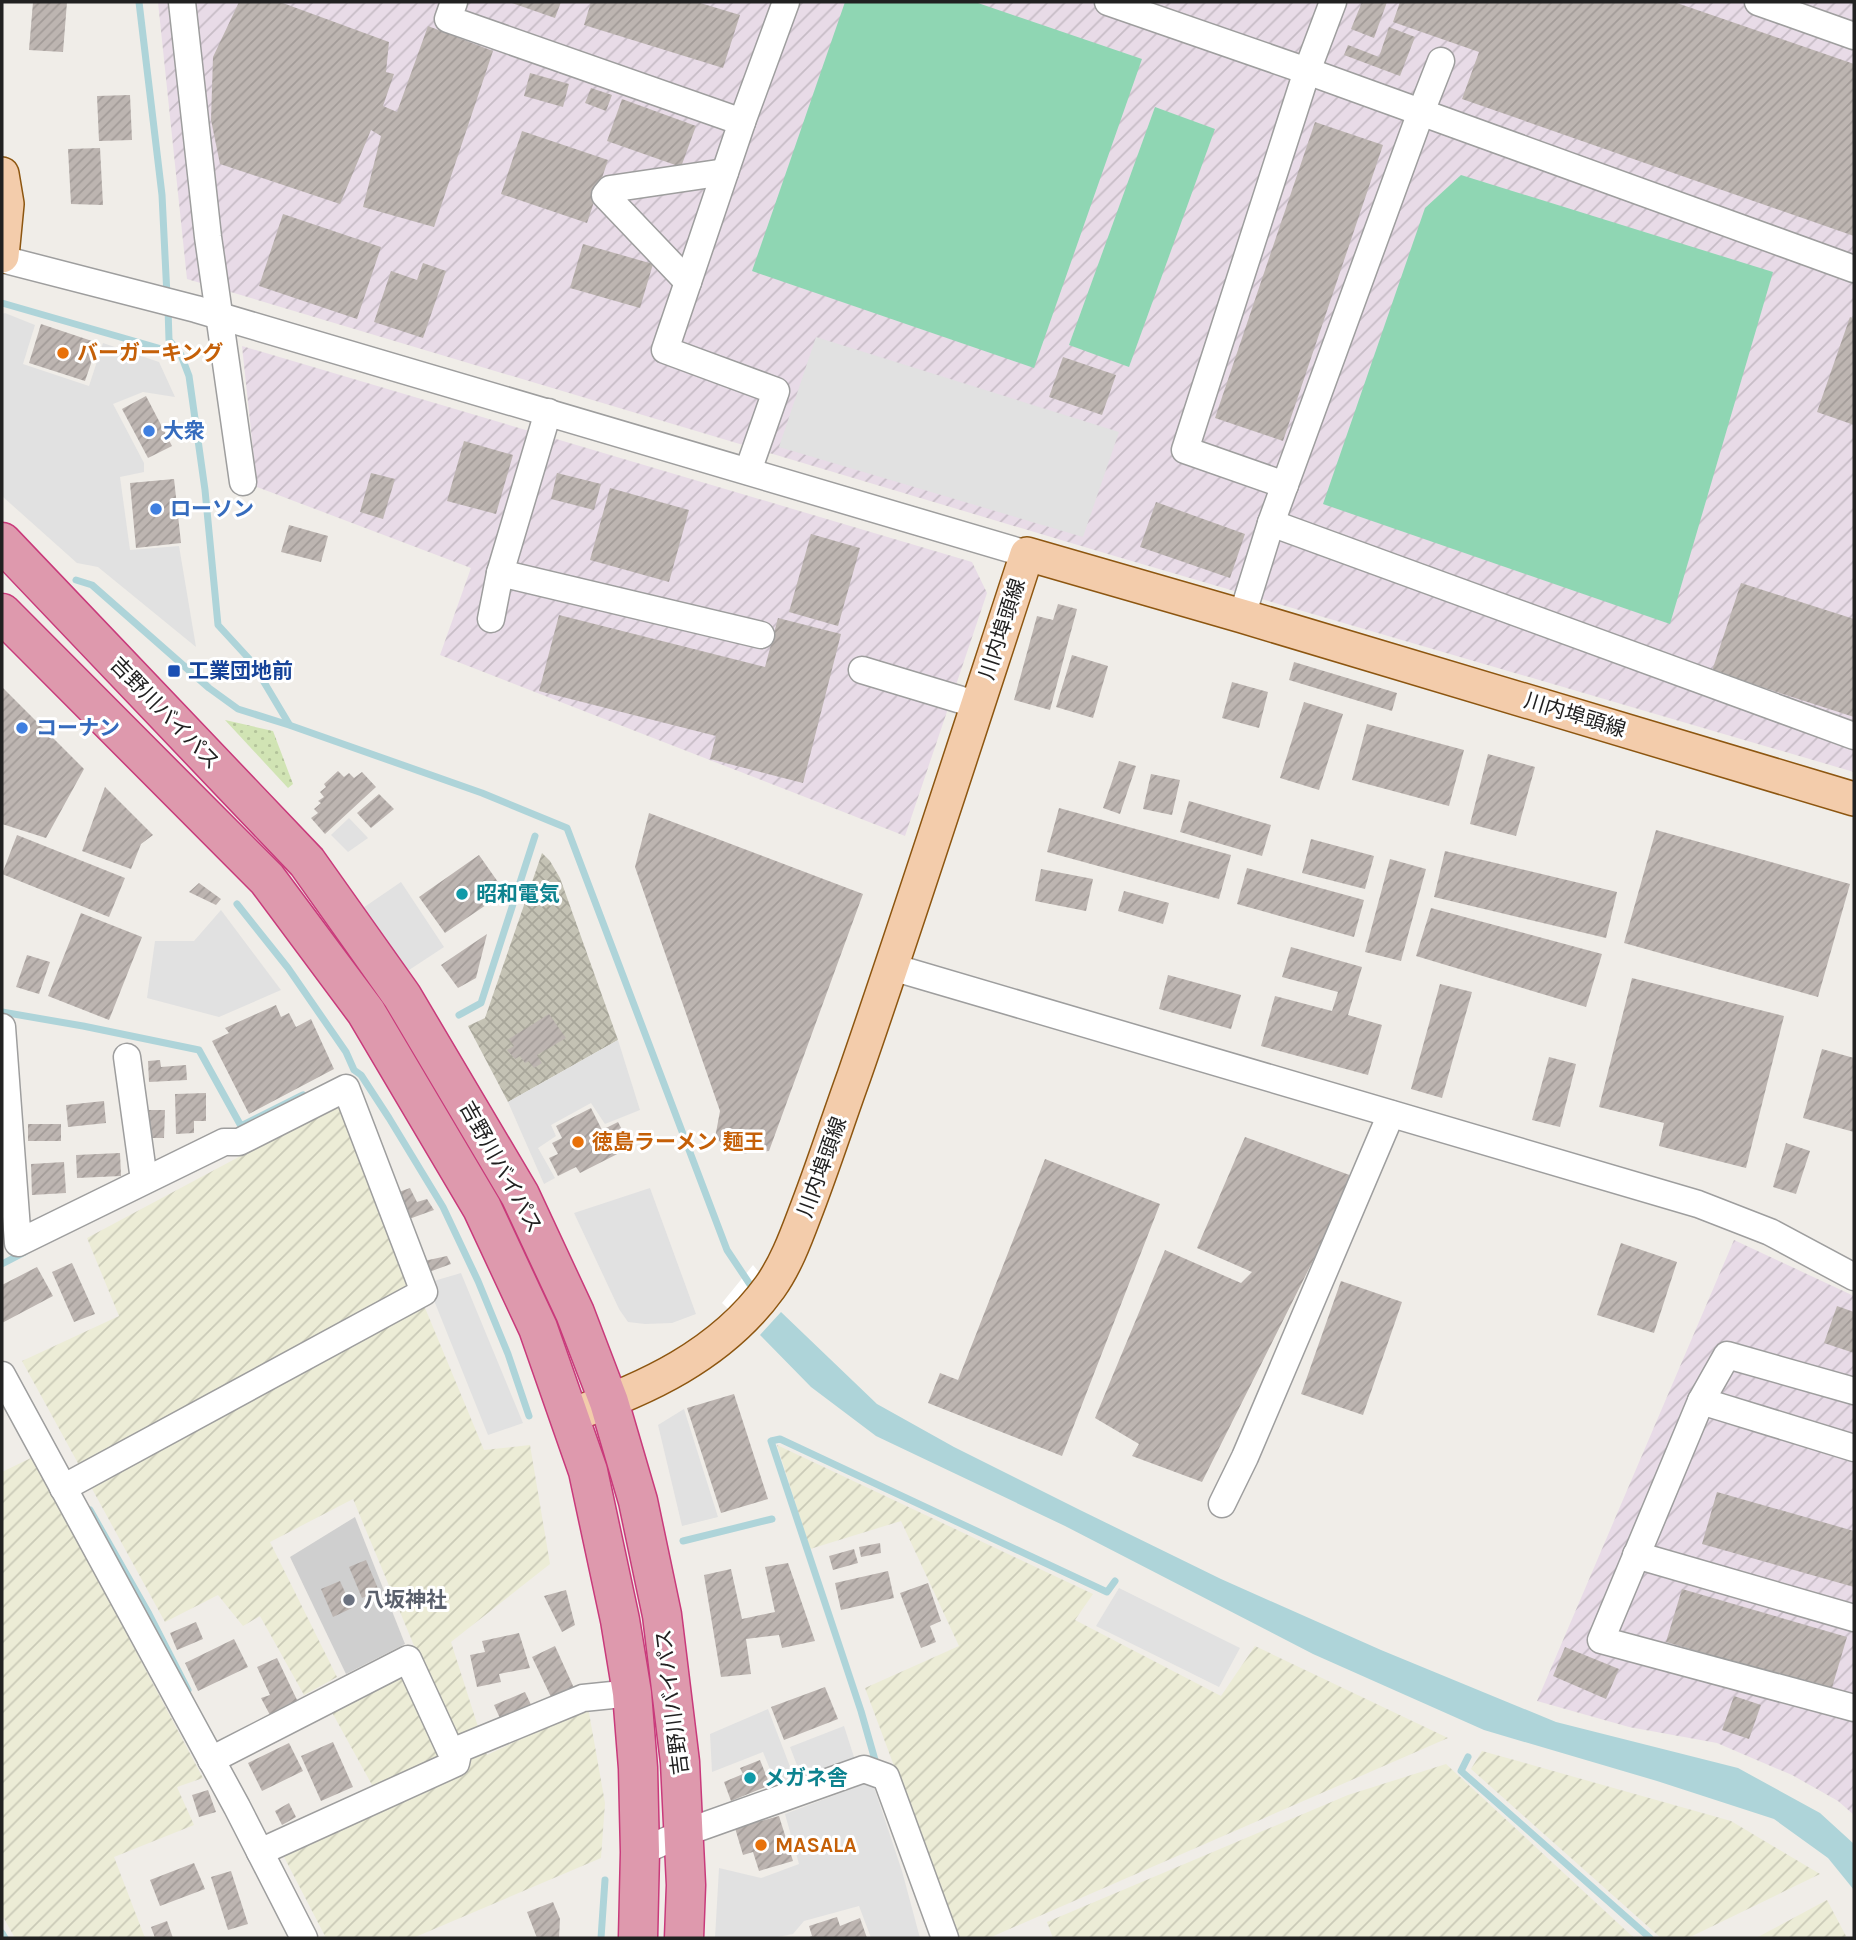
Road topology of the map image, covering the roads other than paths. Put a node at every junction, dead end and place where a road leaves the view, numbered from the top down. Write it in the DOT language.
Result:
graph roads {
  1 [pos="182,2"];
  2 [pos="454,2"];
  3 [pos="786,2"];
  4 [pos="1108,2"];
  5 [pos="1333,2"];
  6 [pos="1758,2"];
  7 [pos="1854,36"];
  8 [pos="1441,61"];
  9 [pos="1307,71"];
  10 [pos="1421,113"];
  11 [pos="741,122"];
  12 [pos="725,172"];
  13 [pos="2,174"];
  14 [pos="2,257"];
  15 [pos="1854,269"];
  16 [pos="688,282"];
  17 [pos="208,313"];
  18 [pos="548,412"];
  19 [pos="748,471"];
  20 [pos="243,482"];
  21 [pos="1285,485"];
  22 [pos="1271,523"];
  23 [pos="2,542"];
  24 [pos="1027,554"];
  25 [pos="500,573"];
  26 [pos="2,613"];
  27 [pos="1242,616"];
  28 [pos="491,619"];
  29 [pos="761,635"];
  30 [pos="862,670"];
  31 [pos="978,705"];
  32 [pos="1854,736"];
  33 [pos="1854,799"];
  34 [pos="892,967"];
  35 [pos="2,1027"];
  36 [pos="127,1057"];
  37 [pos="1391,1114"];
  38 [pos="5,1117"];
  39 [pos="144,1180"];
  40 [pos="10,1247"];
  41 [pos="1854,1277"];
  42 [pos="2,1375"];
  43 [pos="1854,1391"];
  44 [pos="1701,1401"];
  45 [pos="609,1402"];
  46 [pos="568,1416"];
  47 [pos="1854,1448"];
  48 [pos="63,1488"];
  49 [pos="1222,1504"];
  50 [pos="1636,1555"];
  51 [pos="1854,1618"];
  52 [pos="632,1693"];
  53 [pos="1854,1708"];
  54 [pos="459,1749"];
  55 [pos="211,1760"];
  56 [pos="684,1833"];
  57 [pos="260,1852"];
  58 [pos="640,1853"];
  59 [pos="304,1938"];
  60 [pos="638,1938"];
  61 [pos="684,1938"];
  62 [pos="945,1938"];
  1 -- 17 [label="street"];
  2 -- 11 [label="street"];
  3 -- 11 [label="street"];
  4 -- 9 [label="street"];
  5 -- 9 [label="street"];
  6 -- 7 [label="street"];
  8 -- 10 [label="street"];
  9 -- 10 [label="street"];
  9 -- 21 [label="street"];
  10 -- 15 [label="street"];
  10 -- 21 [label="street"];
  11 -- 12 [label="street"];
  12 -- 16 [label="street"];
  12 -- 16 [label="street"];
  13 -- 14 [label="main road"];
  14 -- 17 [label="street"];
  16 -- 19 [label="street"];
  17 -- 18 [label="street"];
  17 -- 20 [label="street"];
  18 -- 19 [label="street"];
  18 -- 25 [label="street"];
  19 -- 24 [label="street"];
  21 -- 22 [label="street"];
  22 -- 27 [label="street"];
  22 -- 32 [label="street"];
  23 -- 45 [label="highway, 吉野川バイパス"];
  24 -- 27 [label="main road, 川内埠頭線"];
  24 -- 31 [label="main road, 川内埠頭線"];
  25 -- 28 [label="street"];
  25 -- 29 [label="street"];
  26 -- 46 [label="highway, 吉野川バイパス"];
  27 -- 33 [label="main road, 川内埠頭線"];
  30 -- 31 [label="street"];
  31 -- 34 [label="main road, 川内埠頭線"];
  34 -- 37 [label="street"];
  34 -- 45 [label="main road, 川内埠頭線"];
  35 -- 38 [label="street"];
  36 -- 39 [label="street"];
  37 -- 41 [label="street"];
  37 -- 49 [label="street"];
  38 -- 40 [label="street"];
  39 -- 40 [label="street"];
  39 -- 48 [label="street"];
  42 -- 48 [label="street"];
  43 -- 44 [label="street"];
  44 -- 47 [label="street"];
  44 -- 50 [label="street"];
  45 -- 46 [label="main road, 川内埠頭線"];
  45 -- 56 [label="highway, 吉野川バイパス"];
  46 -- 52 [label="highway, 吉野川バイパス"];
  48 -- 55 [label="street"];
  50 -- 51 [label="street"];
  50 -- 53 [label="street"];
  52 -- 54 [label="street"];
  52 -- 58 [label="highway, 吉野川バイパス"];
  54 -- 55 [label="street"];
  54 -- 57 [label="street"];
  55 -- 57 [label="street"];
  56 -- 58 [label="street"];
  56 -- 61 [label="highway, 吉野川バイパス"];
  56 -- 62 [label="street"];
  57 -- 59 [label="street"];
  58 -- 60 [label="highway, 吉野川バイパス"];
}
